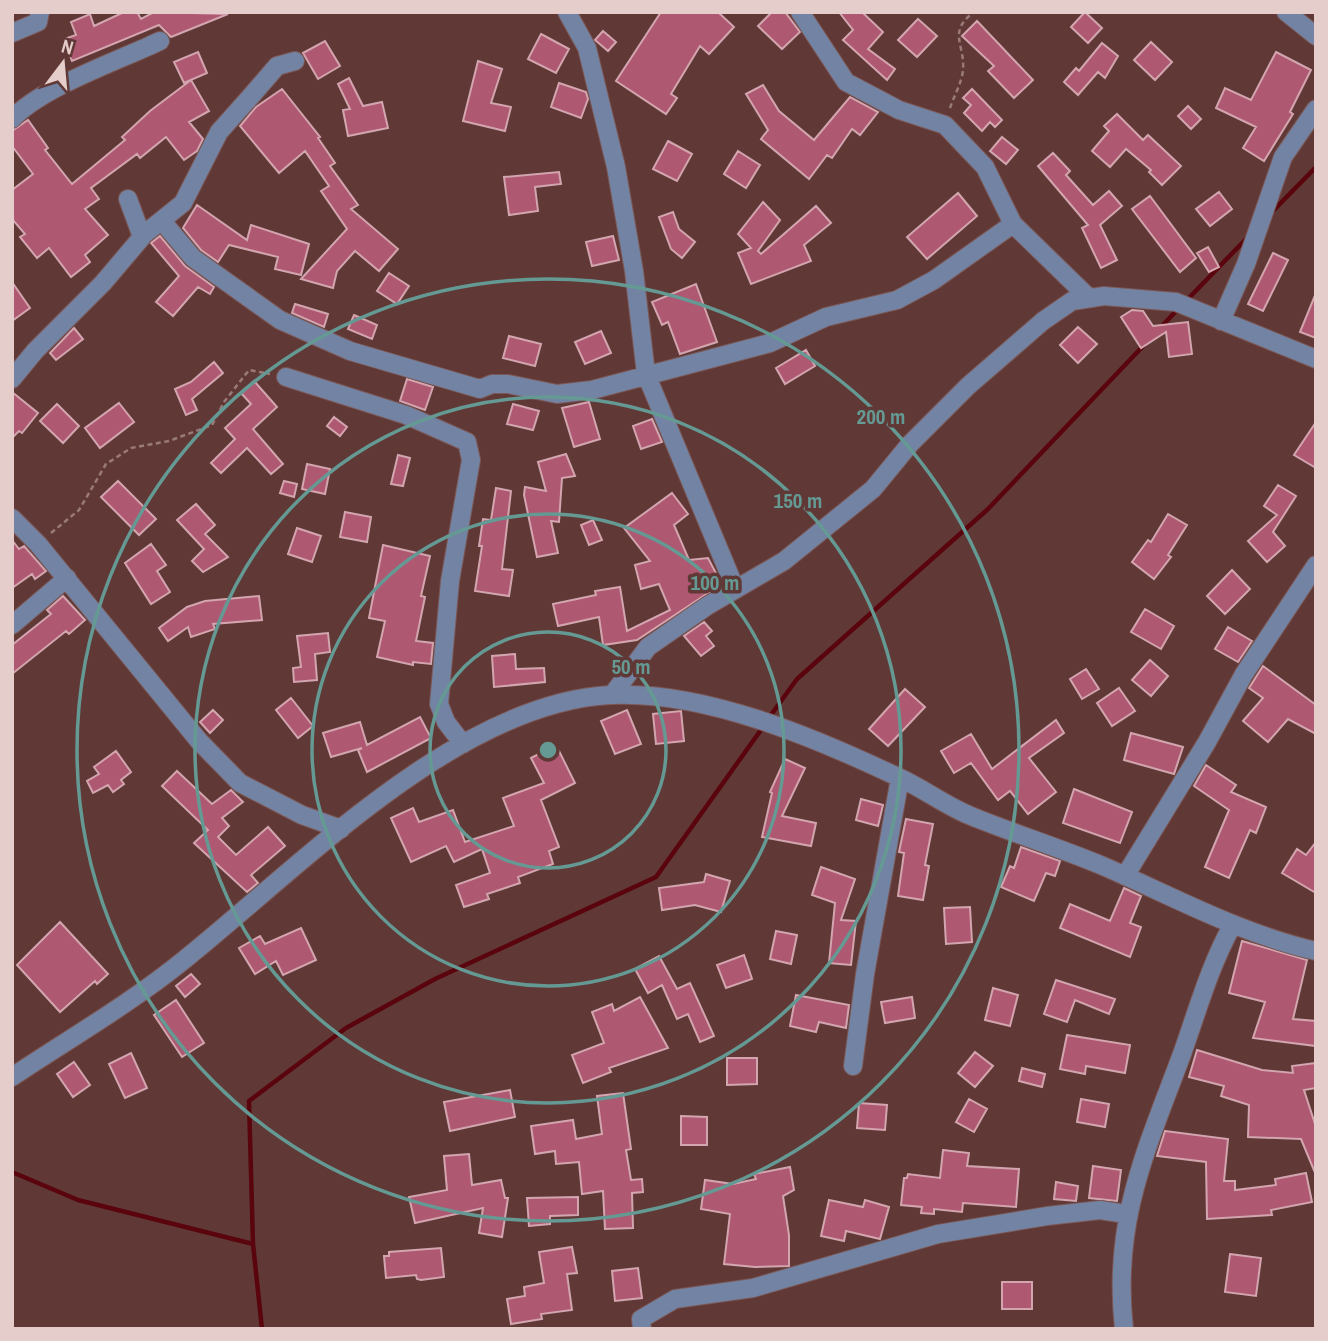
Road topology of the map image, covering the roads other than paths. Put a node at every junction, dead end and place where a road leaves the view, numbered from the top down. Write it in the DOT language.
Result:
graph roads {
  1 [pos="40,12"];
  2 [pos="567,12"];
  3 [pos="800,12"];
  4 [pos="1286,12"];
  5 [pos="12,33"];
  6 [pos="1316,36"];
  7 [pos="160,41"];
  8 [pos="295,61"];
  9 [pos="1316,109"];
  10 [pos="12,120"];
  11 [pos="128,199"];
  12 [pos="162,221"];
  13 [pos="1013,224"];
  14 [pos="142,236"];
  15 [pos="1087,296"];
  16 [pos="1221,321"];
  17 [pos="1316,359"];
  18 [pos="646,374"];
  19 [pos="286,377"];
  20 [pos="12,379"];
  21 [pos="12,518"];
  22 [pos="1316,565"];
  23 [pos="66,578"];
  24 [pos="735,588"];
  25 [pos="12,625"];
  26 [pos="613,694"];
  27 [pos="463,744"];
  28 [pos="900,778"];
  29 [pos="341,829"];
  30 [pos="1125,876"];
  31 [pos="1233,924"];
  32 [pos="1314,946"];
  33 [pos="853,1066"];
  34 [pos="12,1077"];
  35 [pos="1126,1214"];
  36 [pos="642,1329"];
  37 [pos="1124,1329"];
  1 -- 5 [label="street"];
  2 -- 18 [label="street"];
  3 -- 13 [label="street"];
  4 -- 6 [label="street"];
  7 -- 10 [label="street"];
  8 -- 12 [label="street"];
  9 -- 16 [label="street"];
  11 -- 14 [label="street"];
  12 -- 14 [label="street"];
  12 -- 18 [label="street"];
  13 -- 15 [label="street"];
  13 -- 18 [label="street"];
  14 -- 20 [label="street"];
  15 -- 16 [label="street"];
  15 -- 24 [label="street"];
  16 -- 17 [label="street"];
  18 -- 24 [label="street"];
  19 -- 27 [label="street"];
  21 -- 23 [label="street"];
  22 -- 30 [label="street"];
  23 -- 25 [label="street"];
  23 -- 29 [label="street"];
  24 -- 26 [label="street"];
  26 -- 27 [label="street"];
  26 -- 28 [label="street"];
  27 -- 29 [label="street"];
  28 -- 30 [label="street"];
  28 -- 33 [label="street"];
  29 -- 34 [label="street"];
  30 -- 31 [label="street"];
  31 -- 32 [label="street"];
  31 -- 35 [label="street"];
  35 -- 36 [label="street"];
  35 -- 37 [label="street"];
}
